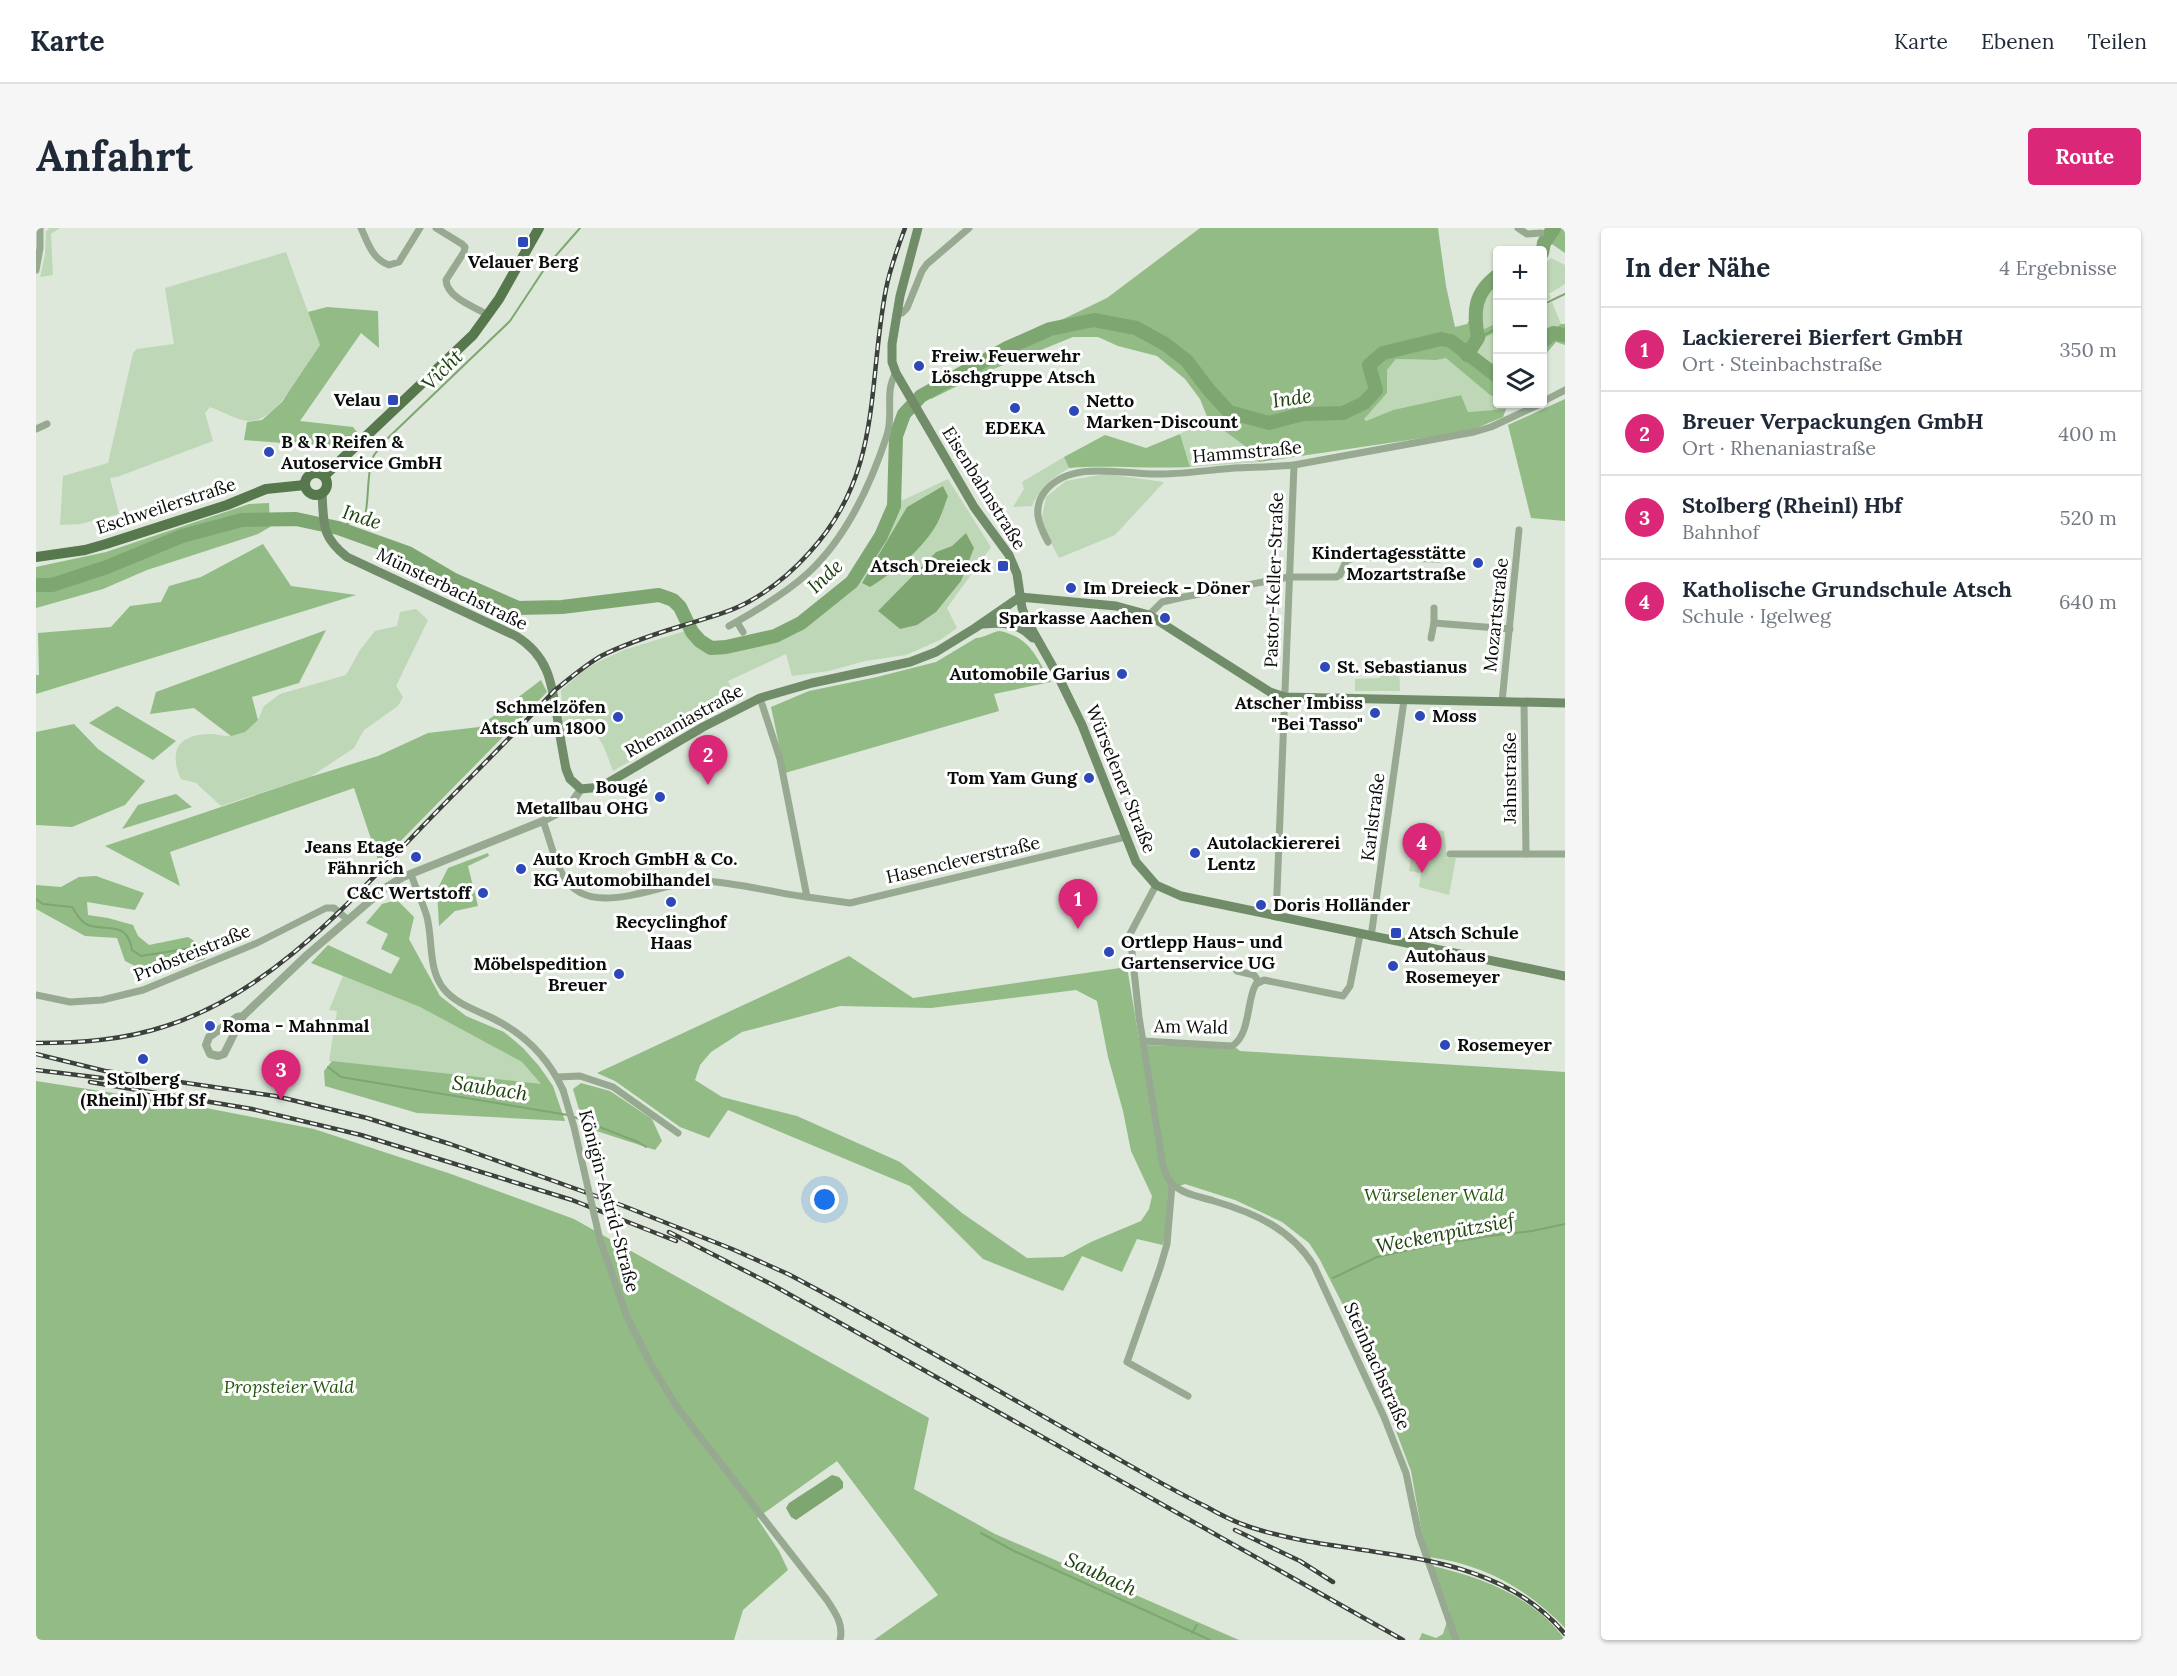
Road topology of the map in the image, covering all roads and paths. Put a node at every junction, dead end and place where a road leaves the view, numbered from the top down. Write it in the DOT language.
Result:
graph roads {
  1 [pos="40,228"];
  2 [pos="361,228"];
  3 [pos="420,228"];
  4 [pos="436,228"];
  5 [pos="539,228"];
  6 [pos="918,228"];
  7 [pos="969,228"];
  8 [pos="1518,228"];
  9 [pos="1541,233"];
  10 [pos="1527,234"];
  11 [pos="1537,242"];
  12 [pos="36,270"];
  13 [pos="488,315"];
  14 [pos="896,315"];
  15 [pos="896,373"];
  16 [pos="1565,390"];
  17 [pos="1547,400"];
  18 [pos="1531,408"];
  19 [pos="47,424"];
  20 [pos="36,429"];
  21 [pos="1294,465"];
  22 [pos="324,476"];
  23 [pos="305,485"];
  24 [pos="322,493"];
  25 [pos="1519,530"];
  26 [pos="1047,542"];
  27 [pos="36,558"];
  28 [pos="1439,558"];
  29 [pos="1289,577"];
  30 [pos="1020,597"];
  31 [pos="1434,608"];
  32 [pos="1149,615"];
  33 [pos="736,622"];
  34 [pos="1434,623"];
  35 [pos="981,625"];
  36 [pos="729,627"];
  37 [pos="1510,628"];
  38 [pos="743,632"];
  39 [pos="1431,638"];
  40 [pos="1042,647"];
  41 [pos="1285,697"];
  42 [pos="760,698"];
  43 [pos="1404,700"];
  44 [pos="1502,702"];
  45 [pos="1524,702"];
  46 [pos="1565,703"];
  47 [pos="581,789"];
  48 [pos="543,821"];
  49 [pos="1125,837"];
  50 [pos="1450,854"];
  51 [pos="1526,854"];
  52 [pos="1565,854"];
  53 [pos="411,874"];
  54 [pos="1156,885"];
  55 [pos="807,897"];
  56 [pos="1276,917"];
  57 [pos="348,920"];
  58 [pos="1360,934"];
  59 [pos="1371,937"];
  60 [pos="1233,965"];
  61 [pos="1565,976"];
  62 [pos="1259,982"];
  63 [pos="36,995"];
  64 [pos="243,1016"];
  65 [pos="1143,1041"];
  66 [pos="557,1077"];
  67 [pos="678,1133"];
  68 [pos="1172,1185"];
  69 [pos="1188,1396"];
  70 [pos="840,1640"];
  71 [pos="1456,1640"];
  1 -- 12 [label="street"];
  2 -- 3 [label="street"];
  4 -- 13 [label="street"];
  5 -- 13 [label="main road"];
  6 -- 14 [label="main road, Eisenbahnstraße"];
  7 -- 14 [label="street"];
  8 -- 10 [label="street"];
  9 -- 10 [label="street"];
  10 -- 11 [label="street"];
  13 -- 22 [label="main road"];
  14 -- 15 [label="main road, Eisenbahnstraße"];
  15 -- 30 [label="main road, Eisenbahnstraße"];
  15 -- 33 [label="street"];
  16 -- 17 [label="street, Hammstraße"];
  18 -- 21 [label="street, Hammstraße"];
  19 -- 20 [label="street"];
  21 -- 26 [label="street, Hammstraße"];
  21 -- 29 [label="street, Pastor-Keller-Straße"];
  22 -- 23 [label="main road"];
  22 -- 24 [label="main road"];
  23 -- 24 [label="main road"];
  23 -- 27 [label="main road, Eschweilerstraße"];
  24 -- 47 [label="main road, Münsterbachstraße"];
  25 -- 37 [label="street, Mozartstraße"];
  28 -- 29 [label="street"];
  29 -- 32 [label="street"];
  29 -- 41 [label="street, Pastor-Keller-Straße"];
  30 -- 32 [label="main road"];
  30 -- 35 [label="main road, Rhenaniastraße"];
  30 -- 40 [label="main road, Würselener Straße"];
  31 -- 34 [label="street"];
  32 -- 41 [label="main road"];
  33 -- 36 [label="street"];
  33 -- 38 [label="street"];
  34 -- 37 [label="street"];
  34 -- 39 [label="street"];
  35 -- 40 [label="main road"];
  35 -- 42 [label="main road, Rhenaniastraße"];
  37 -- 44 [label="street, Mozartstraße"];
  40 -- 49 [label="main road, Würselener Straße"];
  41 -- 43 [label="main road"];
  41 -- 56 [label="street, Pastor-Keller-Straße"];
  42 -- 47 [label="main road, Rhenaniastraße"];
  42 -- 55 [label="street"];
  43 -- 44 [label="main road"];
  43 -- 59 [label="street, Karlstraße"];
  44 -- 45 [label="main road"];
  45 -- 46 [label="main road"];
  45 -- 51 [label="street, Jahnstraße"];
  47 -- 48 [label="street"];
  48 -- 53 [label="street"];
  48 -- 55 [label="street, Hasencleverstraße"];
  49 -- 54 [label="main road, Würselener Straße"];
  49 -- 55 [label="street, Hasencleverstraße"];
  50 -- 51 [label="street"];
  51 -- 52 [label="street"];
  53 -- 57 [label="street"];
  53 -- 66 [label="street, Königin-Astrid-Straße"];
  54 -- 56 [label="main road, Würselener Straße"];
  54 -- 65 [label="street"];
  56 -- 58 [label="main road, Würselener Straße"];
  57 -- 63 [label="street, Probsteistraße"];
  57 -- 64 [label="street"];
  58 -- 59 [label="main road, Würselener Straße"];
  58 -- 62 [label="street"];
  59 -- 61 [label="main road, Würselener Straße"];
  60 -- 62 [label="street"];
  62 -- 65 [label="street, Am Wald"];
  64 -- 64 [label="street"];
  65 -- 68 [label="street"];
  66 -- 67 [label="street"];
  66 -- 70 [label="street, Königin-Astrid-Straße, bridge"];
  68 -- 69 [label="street"];
  68 -- 71 [label="street, Steinbachstraße"];
}
